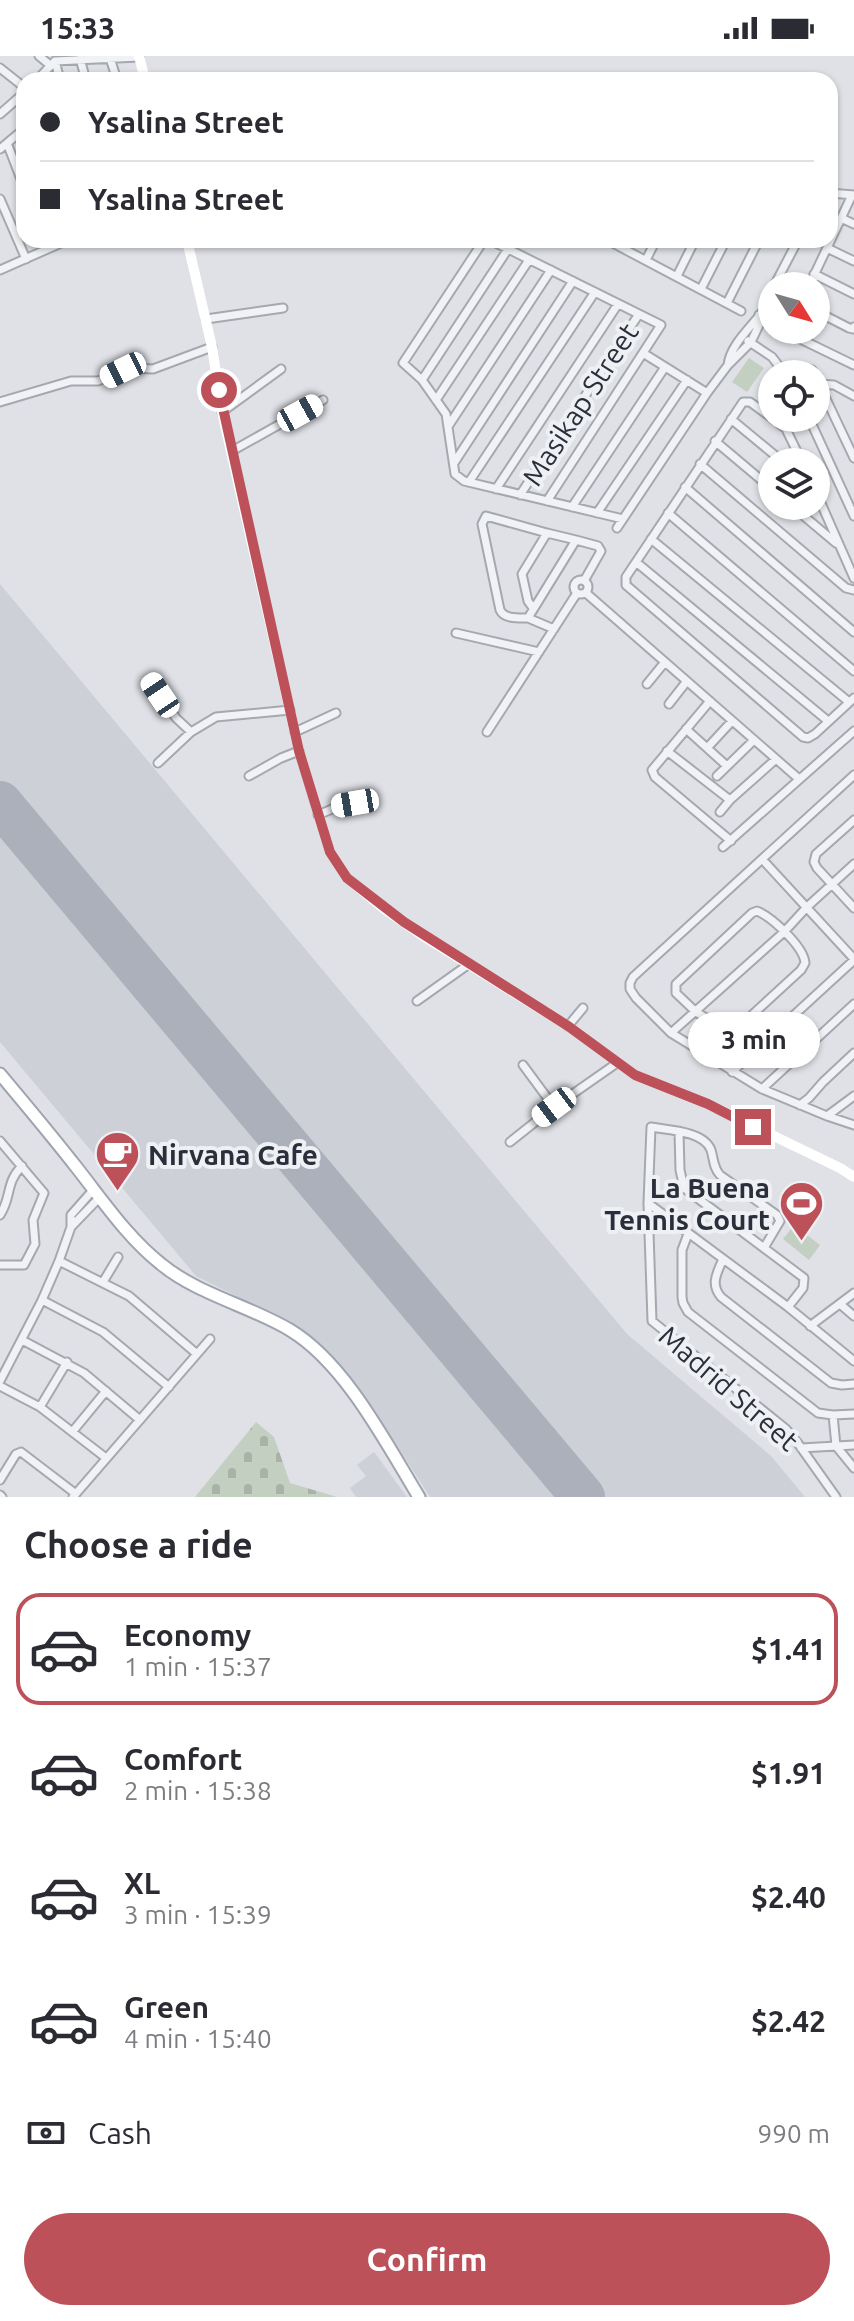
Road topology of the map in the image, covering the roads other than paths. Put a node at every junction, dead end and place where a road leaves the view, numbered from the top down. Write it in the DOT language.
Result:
graph roads {
  1 [pos="39,56"];
  2 [pos="139,57"];
  3 [pos="110,58"];
  4 [pos="80,59"];
  5 [pos="53,63"];
  6 [pos="0,68"];
  7 [pos="45,72"];
  8 [pos="57,72"];
  9 [pos="84,72"];
  10 [pos="16,81"];
  11 [pos="16,100"];
  12 [pos="0,114"];
  13 [pos="16,136"];
  14 [pos="7,143"];
  15 [pos="0,149"];
  16 [pos="16,166"];
  17 [pos="853,195"];
  18 [pos="0,199"];
  19 [pos="841,218"];
  20 [pos="838,224"];
  21 [pos="854,224"];
  22 [pos="16,236"];
  23 [pos="21,248"];
  24 [pos="41,248"];
  25 [pos="189,248"];
  26 [pos="482,248"];
  27 [pos="623,248"];
  28 [pos="652,248"];
  29 [pos="691,248"];
  30 [pos="722,248"];
  31 [pos="755,248"];
  32 [pos="794,248"];
  33 [pos="827,248"];
  34 [pos="508,249"];
  35 [pos="26,259"];
  36 [pos="529,260"];
  37 [pos="646,260"];
  38 [pos="854,261"];
  39 [pos="0,269"];
  40 [pos="551,270"];
  41 [pos="781,272"];
  42 [pos="815,272"];
  43 [pos="677,276"];
  44 [pos="573,281"];
  45 [pos="830,282"];
  46 [pos="701,289"];
  47 [pos="595,292"];
  48 [pos="854,294"];
  49 [pos="727,303"];
  50 [pos="618,304"];
  51 [pos="283,308"];
  52 [pos="741,311"];
  53 [pos="639,314"];
  54 [pos="830,318"];
  55 [pos="206,319"];
  56 [pos="758,326"];
  57 [pos="854,329"];
  58 [pos="747,340"];
  59 [pos="811,344"];
  60 [pos="212,347"];
  61 [pos="643,353"];
  62 [pos="774,360"];
  63 [pos="854,365"];
  64 [pos="665,367"];
  65 [pos="281,369"];
  66 [pos="422,380"];
  67 [pos="687,380"];
  68 [pos="830,383"];
  69 [pos="707,393"];
  70 [pos="854,396"];
  71 [pos="323,400"];
  72 [pos="436,400"];
  73 [pos="0,402"];
  74 [pos="830,408"];
  75 [pos="758,409"];
  76 [pos="222,412"];
  77 [pos="731,419"];
  78 [pos="449,425"];
  79 [pos="815,432"];
  80 [pos="715,441"];
  81 [pos="766,448"];
  82 [pos="232,451"];
  83 [pos="854,458"];
  84 [pos="454,463"];
  85 [pos="700,464"];
  86 [pos="758,477"];
  87 [pos="469,482"];
  88 [pos="685,487"];
  89 [pos="496,489"];
  90 [pos="520,495"];
  91 [pos="547,501"];
  92 [pos="572,507"];
  93 [pos="597,513"];
  94 [pos="668,513"];
  95 [pos="854,516"];
  96 [pos="623,519"];
  97 [pos="808,520"];
  98 [pos="828,520"];
  99 [pos="617,528"];
  100 [pos="547,533"];
  101 [pos="651,539"];
  102 [pos="576,540"];
  103 [pos="840,547"];
  104 [pos="636,562"];
  105 [pos="854,578"];
  106 [pos="584,581"];
  107 [pos="854,590"];
  108 [pos="577,593"];
  109 [pos="586,593"];
  110 [pos="533,608"];
  111 [pos="528,618"];
  112 [pos="554,629"];
  113 [pos="854,632"];
  114 [pos="456,633"];
  115 [pos="539,652"];
  116 [pos="665,662"];
  117 [pos="854,671"];
  118 [pos="151,681"];
  119 [pos="687,681"];
  120 [pos="647,684"];
  121 [pos="852,700"];
  122 [pos="710,701"];
  123 [pos="669,704"];
  124 [pos="290,710"];
  125 [pos="336,713"];
  126 [pos="732,721"];
  127 [pos="828,721"];
  128 [pos="686,729"];
  129 [pos="854,731"];
  130 [pos="191,732"];
  131 [pos="295,732"];
  132 [pos="487,732"];
  133 [pos="754,740"];
  134 [pos="708,747"];
  135 [pos="299,751"];
  136 [pos="667,751"];
  137 [pos="776,759"];
  138 [pos="158,763"];
  139 [pos="727,766"];
  140 [pos="854,775"];
  141 [pos="249,776"];
  142 [pos="717,776"];
  143 [pos="799,779"];
  144 [pos="730,800"];
  145 [pos="355,803"];
  146 [pos="720,812"];
  147 [pos="318,815"];
  148 [pos="854,820"];
  149 [pos="731,841"];
  150 [pos="723,847"];
  151 [pos="762,859"];
  152 [pos="854,864"];
  153 [pos="831,884"];
  154 [pos="807,907"];
  155 [pos="854,908"];
  156 [pos="784,932"];
  157 [pos="854,960"];
  158 [pos="469,964"];
  159 [pos="417,1001"];
  160 [pos="854,1004"];
  161 [pos="583,1008"];
  162 [pos="696,1012"];
  163 [pos="568,1026"];
  164 [pos="671,1033"];
  165 [pos="854,1053"];
  166 [pos="617,1063"];
  167 [pos="523,1065"];
  168 [pos="732,1072"];
  169 [pos="0,1074"];
  170 [pos="762,1089"];
  171 [pos="854,1096"];
  172 [pos="800,1105"];
  173 [pos="554,1107"];
  174 [pos="827,1116"];
  175 [pos="854,1125"];
  176 [pos="679,1132"];
  177 [pos="0,1141"];
  178 [pos="510,1142"];
  179 [pos="22,1166"];
  180 [pos="854,1177"];
  181 [pos="97,1193"];
  182 [pos="3,1200"];
  183 [pos="648,1203"];
  184 [pos="79,1205"];
  185 [pos="86,1212"];
  186 [pos="0,1215"];
  187 [pos="71,1227"];
  188 [pos="688,1234"];
  189 [pos="764,1248"];
  190 [pos="118,1257"];
  191 [pos="723,1259"];
  192 [pos="59,1261"];
  193 [pos="0,1265"];
  194 [pos="103,1282"];
  195 [pos="854,1293"];
  196 [pos="42,1300"];
  197 [pos="840,1304"];
  198 [pos="788,1307"];
  199 [pos="854,1316"];
  200 [pos="810,1326"];
  201 [pos="210,1339"];
  202 [pos="22,1340"];
  203 [pos="197,1354"];
  204 [pos="854,1361"];
  205 [pos="67,1362"];
  206 [pos="0,1383"];
  207 [pos="854,1384"];
  208 [pos="169,1387"];
  209 [pos="106,1391"];
  210 [pos="40,1407"];
  211 [pos="854,1414"];
  212 [pos="833,1415"];
  213 [pos="140,1420"];
  214 [pos="73,1431"];
  215 [pos="854,1445"];
  216 [pos="836,1446"];
  217 [pos="801,1448"];
  218 [pos="106,1458"];
  219 [pos="854,1468"];
  220 [pos="0,1480"];
  221 [pos="74,1495"];
  222 [pos="419,1497"];
  223 [pos="836,1497"];
  1 -- 5 [label="street"];
  2 -- 3 [label="street"];
  3 -- 4 [label="street"];
  4 -- 5 [label="street"];
  4 -- 9 [label="street"];
  5 -- 7 [label="street"];
  5 -- 8 [label="street"];
  6 -- 10 [label="street"];
  11 -- 12 [label="street"];
  13 -- 14 [label="street"];
  14 -- 15 [label="street"];
  14 -- 16 [label="street"];
  17 -- 19 [label="street"];
  18 -- 22 [label="street"];
  19 -- 20 [label="street"];
  19 -- 21 [label="street"];
  23 -- 35 [label="street"];
  24 -- 35 [label="street"];
  25 -- 55 [label="street"];
  26 -- 66 [label="street"];
  27 -- 37 [label="street"];
  28 -- 37 [label="street"];
  29 -- 43 [label="street"];
  30 -- 46 [label="street"];
  31 -- 49 [label="street"];
  32 -- 41 [label="street"];
  33 -- 38 [label="street"];
  33 -- 42 [label="street"];
  34 -- 36 [label="street"];
  34 -- 66 [label="street"];
  35 -- 39 [label="street"];
  36 -- 40 [label="street"];
  36 -- 72 [label="street"];
  37 -- 43 [label="street"];
  40 -- 44 [label="street"];
  40 -- 78 [label="street"];
  43 -- 46 [label="street"];
  44 -- 47 [label="street"];
  44 -- 84 [label="street"];
  45 -- 48 [label="street"];
  46 -- 49 [label="street"];
  47 -- 50 [label="street"];
  47 -- 87 [label="street"];
  49 -- 52 [label="street"];
  50 -- 53 [label="street"];
  50 -- 89 [label="street"];
  51 -- 55 [label="street"];
  53 -- 61 [label="street"];
  53 -- 90 [label="street, Masikap Street"];
  54 -- 57 [label="street"];
  55 -- 60 [label="street"];
  56 -- 58 [label="street"];
  58 -- 62 [label="street"];
  58 -- 69 [label="street"];
  59 -- 63 [label="street"];
  60 -- 73 [label="street"];
  60 -- 76 [label="street"];
  61 -- 64 [label="street"];
  61 -- 91 [label="street"];
  64 -- 67 [label="street"];
  64 -- 92 [label="street"];
  65 -- 76 [label="street"];
  66 -- 72 [label="street"];
  67 -- 69 [label="street"];
  67 -- 93 [label="street"];
  68 -- 70 [label="street"];
  69 -- 96 [label="street"];
  71 -- 82 [label="street"];
  72 -- 78 [label="street"];
  74 -- 83 [label="street"];
  75 -- 77 [label="street"];
  76 -- 82 [label="street"];
  77 -- 80 [label="street"];
  77 -- 81 [label="street"];
  78 -- 84 [label="street"];
  79 -- 95 [label="street"];
  80 -- 85 [label="street"];
  80 -- 86 [label="street"];
  82 -- 124 [label="street"];
  84 -- 87 [label="street"];
  85 -- 88 [label="street"];
  85 -- 107 [label="street"];
  87 -- 89 [label="street"];
  88 -- 94 [label="street"];
  88 -- 113 [label="street"];
  89 -- 90 [label="street"];
  90 -- 91 [label="street"];
  91 -- 92 [label="street"];
  92 -- 93 [label="street"];
  93 -- 96 [label="street"];
  94 -- 101 [label="street"];
  94 -- 117 [label="street"];
  96 -- 99 [label="street"];
  97 -- 103 [label="street"];
  98 -- 103 [label="street"];
  100 -- 102 [label="street"];
  100 -- 110 [label="street"];
  100 -- 111 [label="street"];
  101 -- 104 [label="street"];
  101 -- 121 [label="street"];
  102 -- 106 [label="street"];
  102 -- 110 [label="street"];
  103 -- 105 [label="street"];
  104 -- 127 [label="street"];
  104 -- 127 [label="street"];
  106 -- 108 [label="street"];
  106 -- 109 [label="street"];
  108 -- 109 [label="street"];
  108 -- 112 [label="street"];
  109 -- 116 [label="street"];
  110 -- 111 [label="street"];
  111 -- 112 [label="street"];
  112 -- 115 [label="street"];
  114 -- 115 [label="street"];
  115 -- 132 [label="street"];
  116 -- 119 [label="street"];
  116 -- 120 [label="street"];
  118 -- 130 [label="street"];
  119 -- 122 [label="street"];
  119 -- 123 [label="street"];
  121 -- 127 [label="street"];
  122 -- 126 [label="street"];
  122 -- 128 [label="street"];
  124 -- 130 [label="street"];
  124 -- 131 [label="street"];
  125 -- 131 [label="street"];
  126 -- 133 [label="street"];
  126 -- 134 [label="street"];
  128 -- 134 [label="street"];
  128 -- 136 [label="street"];
  129 -- 143 [label="street"];
  130 -- 138 [label="street"];
  131 -- 135 [label="street"];
  133 -- 137 [label="street"];
  133 -- 139 [label="street"];
  134 -- 139 [label="street"];
  135 -- 141 [label="street"];
  135 -- 147 [label="street"];
  136 -- 144 [label="street"];
  136 -- 149 [label="street"];
  137 -- 143 [label="street"];
  137 -- 144 [label="street"];
  139 -- 142 [label="street"];
  140 -- 151 [label="street"];
  143 -- 149 [label="street"];
  144 -- 146 [label="street"];
  145 -- 147 [label="street"];
  147 -- 158 [label="street"];
  148 -- 153 [label="street"];
  149 -- 150 [label="street"];
  151 -- 154 [label="street"];
  151 -- 164 [label="street"];
  152 -- 153 [label="street"];
  153 -- 154 [label="street"];
  153 -- 155 [label="street"];
  154 -- 156 [label="street"];
  154 -- 157 [label="street"];
  156 -- 162 [label="street"];
  156 -- 162 [label="street"];
  156 -- 162 [label="street"];
  157 -- 168 [label="street"];
  158 -- 159 [label="street"];
  158 -- 163 [label="street"];
  160 -- 170 [label="street"];
  161 -- 163 [label="street"];
  162 -- 164 [label="street"];
  163 -- 166 [label="street"];
  164 -- 168 [label="street"];
  165 -- 172 [label="street"];
  166 -- 173 [label="street"];
  166 -- 180 [label="street"];
  167 -- 173 [label="street"];
  168 -- 170 [label="street"];
  169 -- 181 [label="main road"];
  170 -- 172 [label="street"];
  171 -- 174 [label="street"];
  172 -- 174 [label="street"];
  173 -- 178 [label="street"];
  174 -- 175 [label="street"];
  176 -- 183 [label="street, Madrid Street"];
  176 -- 189 [label="street"];
  176 -- 189 [label="street"];
  177 -- 179 [label="street"];
  179 -- 182 [label="street"];
  179 -- 193 [label="street"];
  181 -- 184 [label="street"];
  181 -- 185 [label="street"];
  181 -- 222 [label="main road"];
  182 -- 186 [label="street"];
  183 -- 188 [label="street"];
  183 -- 217 [label="street, Madrid Street"];
  184 -- 185 [label="street"];
  184 -- 187 [label="street"];
  185 -- 187 [label="street"];
  187 -- 192 [label="street"];
  188 -- 191 [label="street"];
  188 -- 212 [label="street"];
  189 -- 198 [label="street"];
  190 -- 194 [label="street"];
  191 -- 198 [label="street"];
  191 -- 207 [label="street"];
  192 -- 194 [label="street"];
  192 -- 196 [label="street"];
  194 -- 203 [label="street"];
  195 -- 197 [label="street"];
  196 -- 202 [label="street"];
  196 -- 208 [label="street"];
  197 -- 199 [label="street"];
  197 -- 200 [label="street"];
  198 -- 200 [label="street"];
  200 -- 204 [label="street"];
  201 -- 203 [label="street"];
  202 -- 205 [label="street"];
  202 -- 206 [label="street"];
  203 -- 208 [label="street"];
  205 -- 209 [label="street"];
  205 -- 210 [label="street"];
  206 -- 210 [label="street"];
  208 -- 213 [label="street"];
  209 -- 213 [label="street"];
  209 -- 214 [label="street"];
  210 -- 214 [label="street"];
  211 -- 212 [label="street"];
  212 -- 216 [label="street"];
  213 -- 218 [label="street"];
  214 -- 218 [label="street"];
  215 -- 216 [label="street"];
  216 -- 217 [label="street"];
  216 -- 219 [label="street"];
  217 -- 223 [label="street, Madrid Street"];
  218 -- 221 [label="street"];
  220 -- 221 [label="street"];
}
